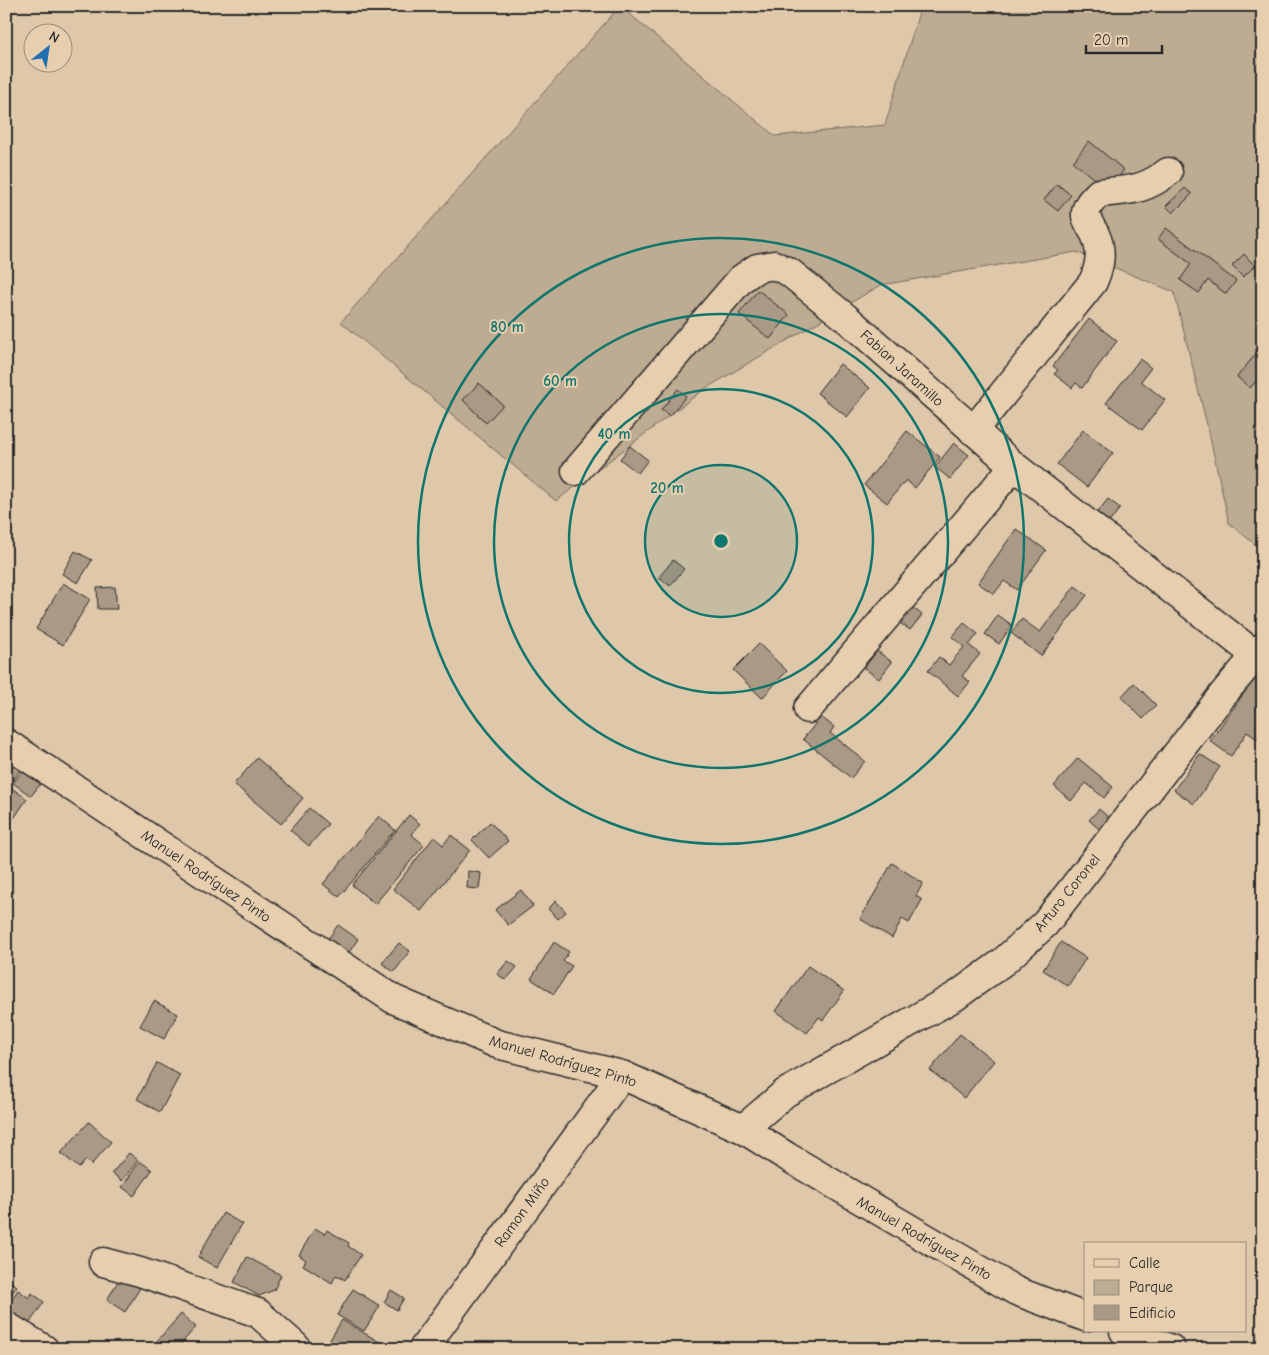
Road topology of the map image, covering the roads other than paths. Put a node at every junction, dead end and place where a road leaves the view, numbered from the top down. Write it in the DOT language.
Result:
graph roads {
  1 [pos="1168,172"];
  2 [pos="973,431"];
  3 [pos="1014,466"];
  4 [pos="576,471"];
  5 [pos="1260,654"];
  6 [pos="808,709"];
  7 [pos="6,743"];
  8 [pos="622,1075"];
  9 [pos="743,1129"];
  10 [pos="103,1262"];
  11 [pos="1084,1317"];
  12 [pos="6,1326"];
  13 [pos="1127,1332"];
  14 [pos="44,1349"];
  15 [pos="294,1349"];
  16 [pos="423,1349"];
  17 [pos="1171,1349"];
  1 -- 2 [label="street"];
  2 -- 3 [label="street, Fabian Jaramillo"];
  2 -- 4 [label="street, Fabian Jaramillo"];
  3 -- 5 [label="street, Fabian Jaramillo"];
  3 -- 6 [label="street"];
  5 -- 9 [label="street, Arturo Coronel"];
  7 -- 8 [label="street, Manuel Rodríguez Pinto"];
  8 -- 9 [label="street, Manuel Rodríguez Pinto"];
  8 -- 16 [label="street, Ramon Miño"];
  9 -- 11 [label="street, Manuel Rodríguez Pinto"];
  10 -- 15 [label="street"];
  12 -- 14 [label="street"];
  13 -- 17 [label="street"];
}
